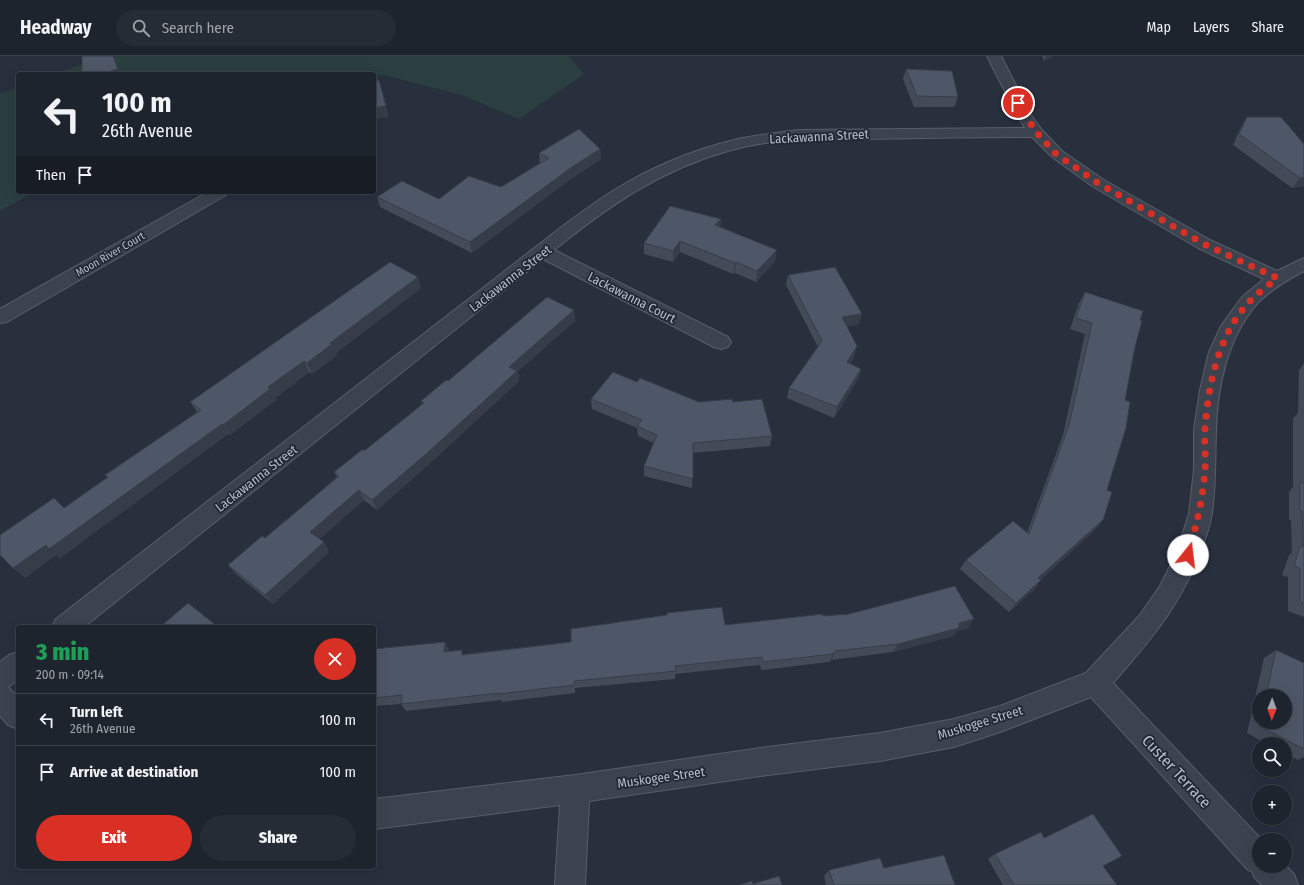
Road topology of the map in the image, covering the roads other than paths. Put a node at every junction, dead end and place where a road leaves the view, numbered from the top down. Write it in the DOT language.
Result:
graph roads {
  1 [pos="994,56"];
  2 [pos="1036,132"];
  3 [pos="216,194"];
  4 [pos="543,252"];
  5 [pos="1304,264"];
  6 [pos="1277,278"];
  7 [pos="0,317"];
  8 [pos="721,342"];
  9 [pos="69,625"];
  10 [pos="16,666"];
  11 [pos="0,678"];
  12 [pos="1095,683"];
  13 [pos="0,697"];
  14 [pos="16,714"];
  15 [pos="575,789"];
  16 [pos="376,814"];
  17 [pos="1252,851"];
  18 [pos="1272,873"];
  19 [pos="570,885"];
  20 [pos="1283,885"];
  1 -- 2 [label="street"];
  2 -- 4 [label="street, Lackawanna Street"];
  2 -- 6 [label="street"];
  3 -- 7 [label="street, Moon River Court"];
  4 -- 8 [label="street, Lackawanna Court"];
  4 -- 9 [label="street, Lackawanna Street"];
  5 -- 6 [label="street, Muskogee Street"];
  6 -- 12 [label="street, Muskogee Street"];
  10 -- 11 [label="street"];
  12 -- 15 [label="street, Muskogee Street"];
  12 -- 17 [label="street, Custer Terrace"];
  13 -- 14 [label="street"];
  15 -- 16 [label="street, Muskogee Street"];
  15 -- 19 [label="street"];
  18 -- 20 [label="street"];
}
